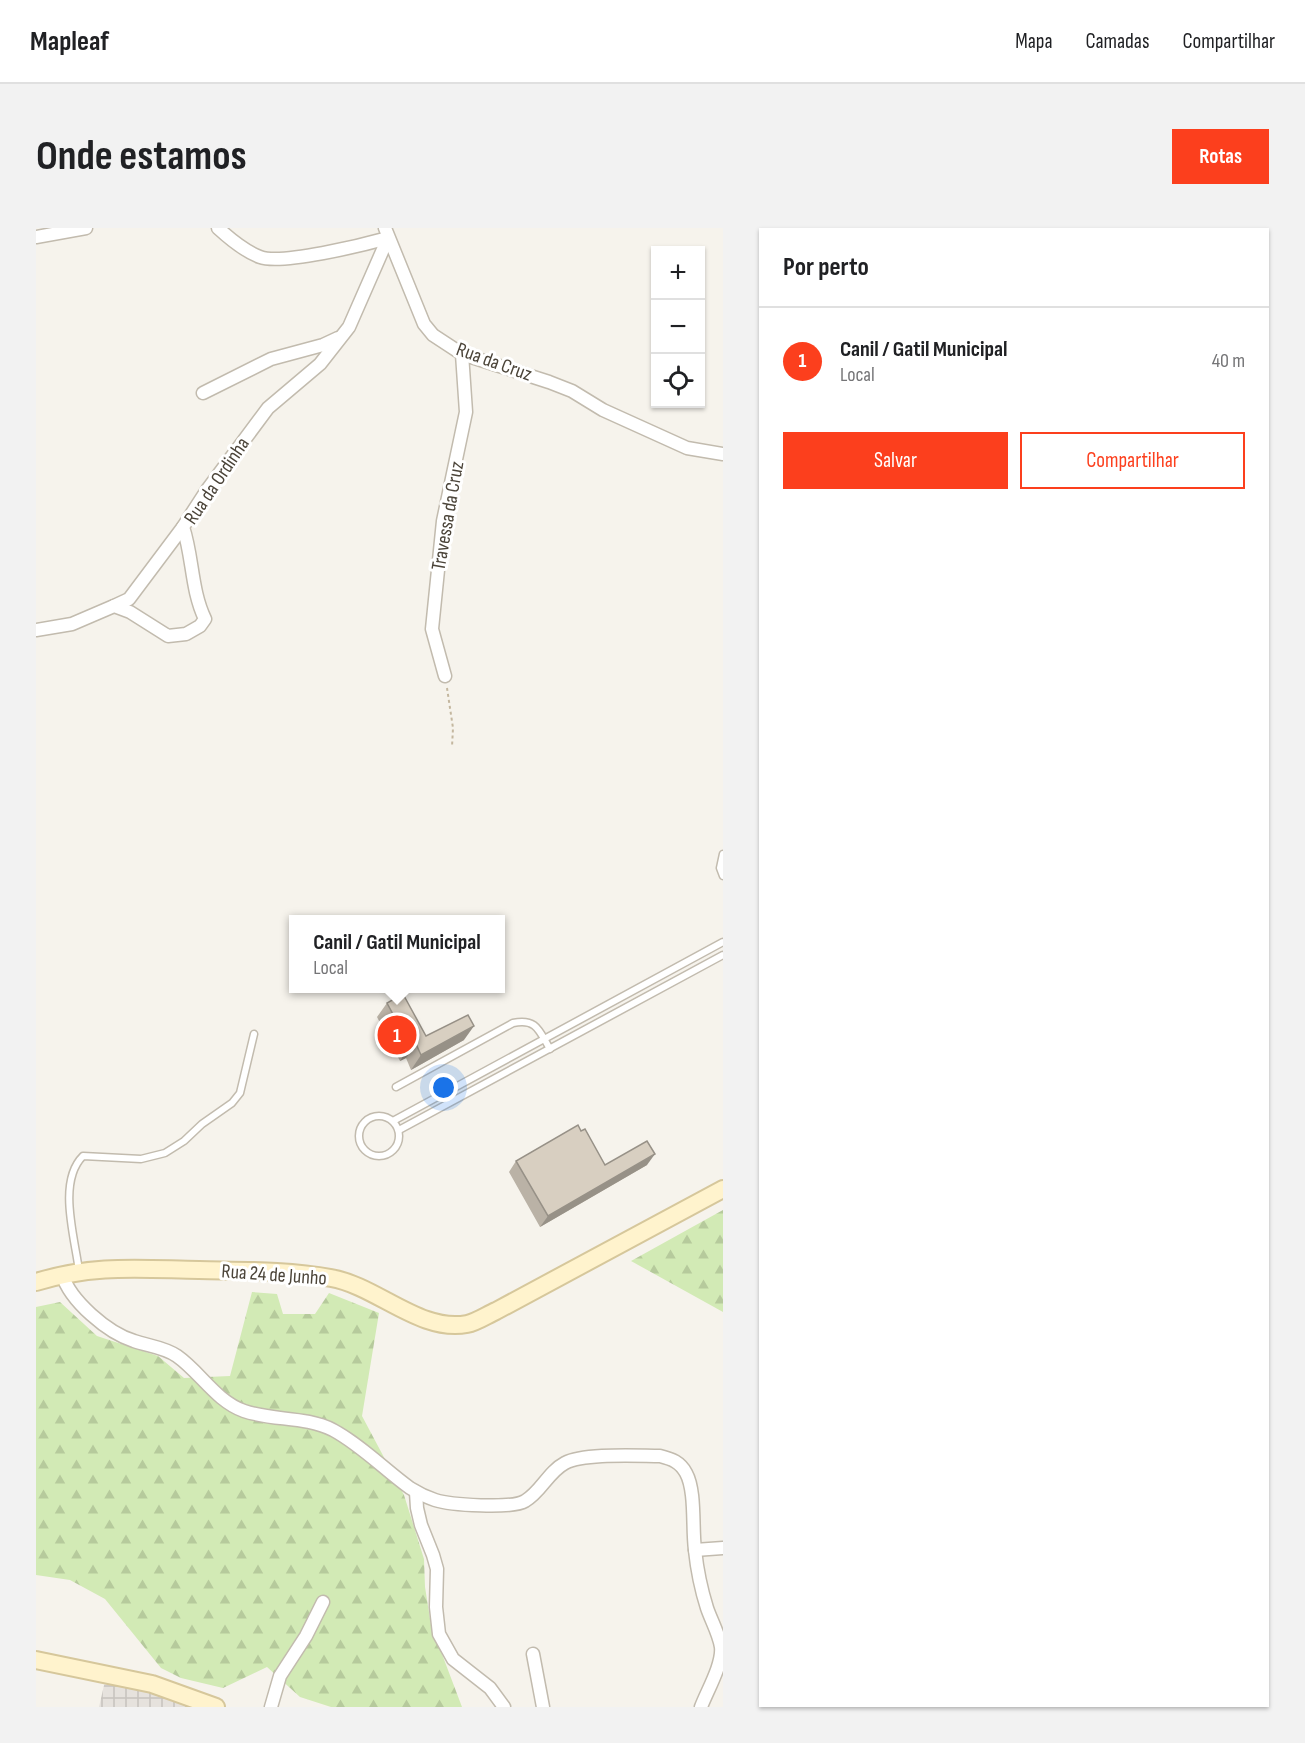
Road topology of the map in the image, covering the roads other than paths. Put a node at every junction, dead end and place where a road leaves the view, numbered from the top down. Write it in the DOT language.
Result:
graph roads {
  1 [pos="86,228"];
  2 [pos="218,228"];
  3 [pos="387,233"];
  4 [pos="36,237"];
  5 [pos="342,336"];
  6 [pos="462,354"];
  7 [pos="203,393"];
  8 [pos="723,454"];
  9 [pos="183,527"];
  10 [pos="114,606"];
  11 [pos="36,630"];
  12 [pos="445,676"];
  13 [pos="723,854"];
  14 [pos="723,876"];
  15 [pos="723,942"];
  16 [pos="723,955"];
  17 [pos="254,1034"];
  18 [pos="545,1040"];
  19 [pos="550,1049"];
  20 [pos="396,1087"];
  21 [pos="393,1122"];
  22 [pos="399,1130"];
  23 [pos="723,1189"];
  24 [pos="71,1273"];
  25 [pos="36,1282"];
  26 [pos="416,1492"];
  27 [pos="723,1548"];
  28 [pos="695,1550"];
  29 [pos="323,1602"];
  30 [pos="533,1654"];
  31 [pos="36,1660"];
  32 [pos="216,1707"];
  33 [pos="271,1707"];
  34 [pos="504,1707"];
  35 [pos="543,1707"];
  36 [pos="701,1707"];
  1 -- 4 [label="street"];
  2 -- 3 [label="street"];
  3 -- 5 [label="street, Rua da Ordinha"];
  3 -- 6 [label="street, Rua da Cruz"];
  5 -- 7 [label="street"];
  5 -- 9 [label="street, Rua da Ordinha"];
  6 -- 8 [label="street, Rua da Cruz"];
  6 -- 12 [label="street, Travessa da Cruz"];
  9 -- 10 [label="street"];
  9 -- 10 [label="street, Rua da Ordinha"];
  10 -- 11 [label="street"];
  13 -- 14 [label="lane"];
  15 -- 18 [label="lane"];
  16 -- 19 [label="lane"];
  17 -- 24 [label="lane"];
  18 -- 19 [label="lane"];
  18 -- 20 [label="lane"];
  18 -- 21 [label="lane"];
  19 -- 22 [label="lane"];
  21 -- 22 [label="lane"];
  21 -- 22 [label="lane"];
  23 -- 24 [label="main road, Rua 24 de Junho"];
  24 -- 25 [label="main road, Rua 24 de Junho"];
  24 -- 26 [label="street"];
  26 -- 28 [label="street"];
  26 -- 34 [label="street"];
  27 -- 28 [label="street"];
  28 -- 36 [label="street"];
  29 -- 33 [label="street"];
  30 -- 35 [label="street"];
  31 -- 32 [label="main road"];
}
